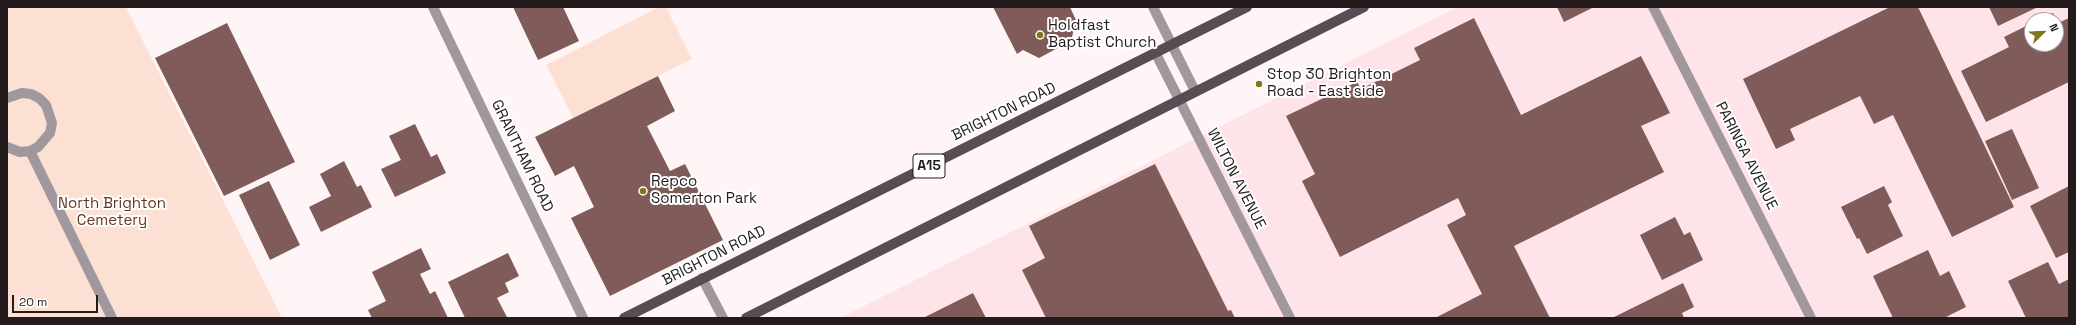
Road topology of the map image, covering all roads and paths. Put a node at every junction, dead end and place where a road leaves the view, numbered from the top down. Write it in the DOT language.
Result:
graph roads {
  1 [pos="433,7"];
  2 [pos="1153,7"];
  3 [pos="1247,7"];
  4 [pos="1364,7"];
  5 [pos="1653,7"];
  6 [pos="1173,45"];
  7 [pos="1156,54"];
  8 [pos="1195,91"];
  9 [pos="7,98"];
  10 [pos="1179,99"];
  11 [pos="7,147"];
  12 [pos="30,151"];
  13 [pos="702,278"];
  14 [pos="112,318"];
  15 [pos="583,318"];
  16 [pos="624,318"];
  17 [pos="724,318"];
  18 [pos="746,318"];
  19 [pos="1290,318"];
  20 [pos="1811,318"];
  1 -- 15 [label="street, GRANTHAM ROAD"];
  2 -- 6 [label="street"];
  3 -- 6 [label="main road, BRIGHTON ROAD / A15"];
  4 -- 8 [label="main road"];
  5 -- 20 [label="street, PARINGA AVENUE"];
  6 -- 7 [label="main road, BRIGHTON ROAD / A15"];
  6 -- 8 [label="street"];
  7 -- 10 [label="street, WILTON AVENUE"];
  7 -- 13 [label="main road, BRIGHTON ROAD / A15"];
  8 -- 10 [label="main road"];
  9 -- 12 [label="street"];
  10 -- 18 [label="main road"];
  10 -- 19 [label="street, WILTON AVENUE"];
  11 -- 12 [label="street"];
  12 -- 14 [label="street"];
  13 -- 16 [label="main road, BRIGHTON ROAD / A15"];
  13 -- 17 [label="street"];
}
